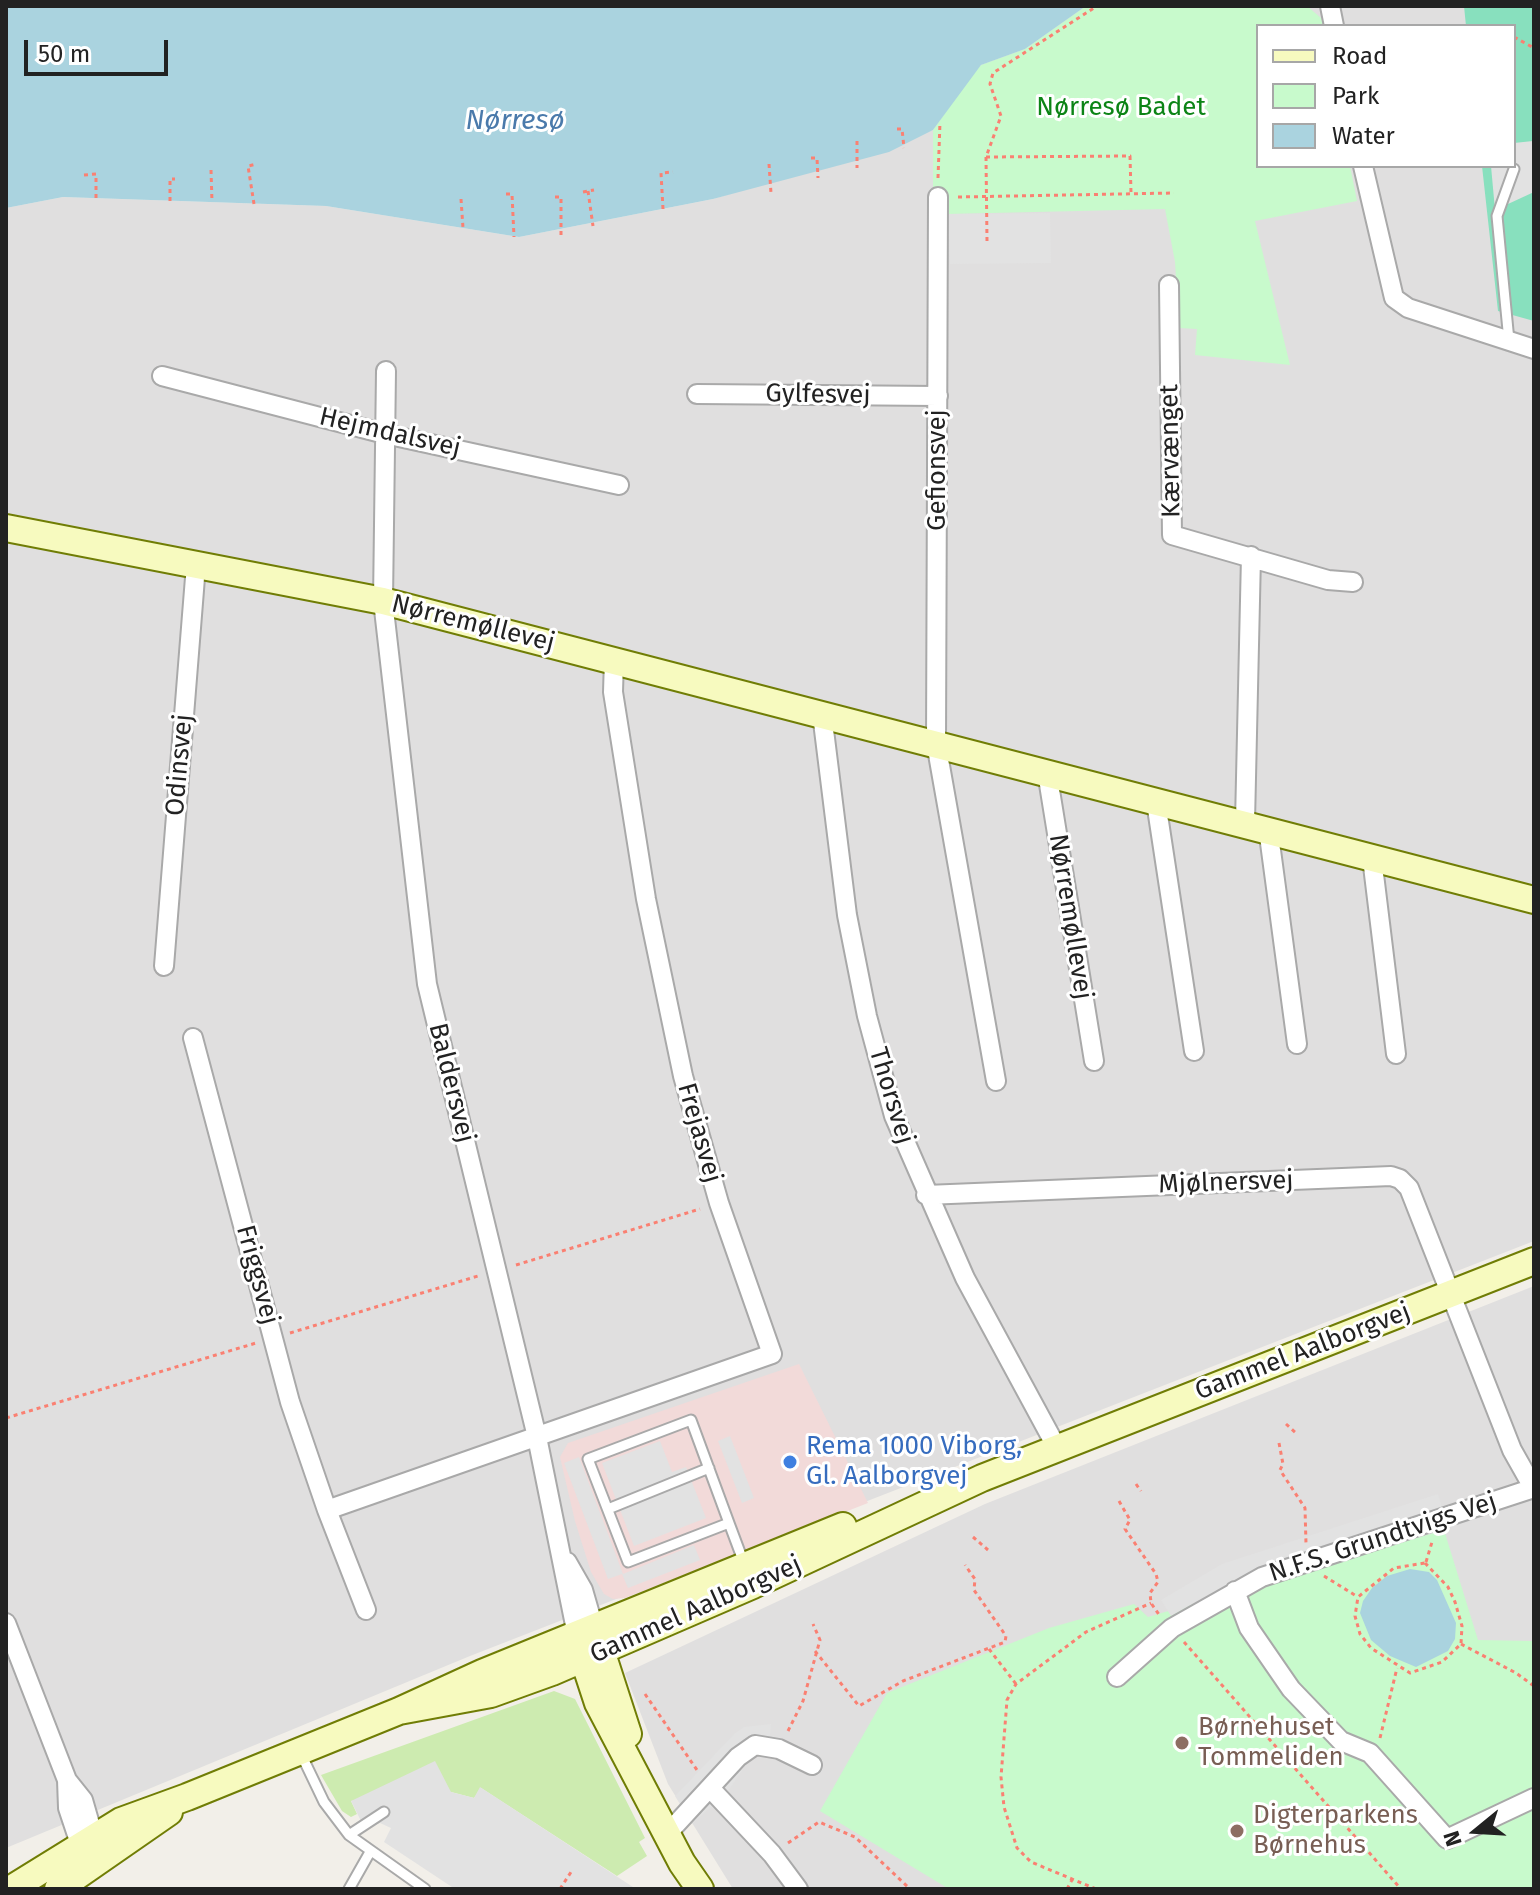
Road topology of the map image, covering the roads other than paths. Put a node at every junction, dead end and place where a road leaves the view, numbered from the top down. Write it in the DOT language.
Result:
graph roads {
  1 [pos="1363,168"];
  2 [pos="1514,169"];
  3 [pos="938,197"];
  4 [pos="1169,285"];
  5 [pos="1509,341"];
  6 [pos="1534,349"];
  7 [pos="386,371"];
  8 [pos="162,376"];
  9 [pos="697,394"];
  10 [pos="938,396"];
  11 [pos="385,434"];
  12 [pos="619,485"];
  13 [pos="6,528"];
  14 [pos="1251,556"];
  15 [pos="196,565"];
  16 [pos="1353,582"];
  17 [pos="383,601"];
  18 [pos="614,659"];
  19 [pos="822,714"];
  20 [pos="936,743"];
  21 [pos="1047,772"];
  22 [pos="1156,802"];
  23 [pos="1256,825"];
  24 [pos="1372,858"];
  25 [pos="1534,900"];
  26 [pos="164,966"];
  27 [pos="193,1038"];
  28 [pos="1297,1044"];
  29 [pos="1194,1051"];
  30 [pos="1396,1054"];
  31 [pos="1094,1061"];
  32 [pos="996,1081"];
  33 [pos="926,1195"];
  34 [pos="1534,1261"];
  35 [pos="1450,1294"];
  36 [pos="537,1437"];
  37 [pos="1057,1448"];
  38 [pos="709,1468"];
  39 [pos="1534,1489"];
  40 [pos="608,1509"];
  41 [pos="327,1510"];
  42 [pos="729,1523"];
  43 [pos="749,1575"];
  44 [pos="1235,1591"];
  45 [pos="366,1610"];
  46 [pos="6,1623"];
  47 [pos="589,1644"];
  48 [pos="1117,1677"];
  49 [pos="300,1751"];
  50 [pos="812,1765"];
  51 [pos="710,1788"];
  52 [pos="1534,1798"];
  53 [pos="384,1812"];
  54 [pos="667,1834"];
  55 [pos="349,1835"];
  56 [pos="91,1847"];
  57 [pos="370,1852"];
  58 [pos="11,1889"];
  59 [pos="58,1889"];
  60 [pos="349,1889"];
  61 [pos="425,1889"];
  62 [pos="700,1889"];
  63 [pos="798,1889"];
  1 -- 5 [label="street"];
  2 -- 5 [label="lane"];
  3 -- 10 [label="street, Gefionsvej"];
  4 -- 14 [label="street, Kærvænget"];
  5 -- 6 [label="street"];
  7 -- 11 [label="street, Baldersvej"];
  8 -- 11 [label="street, Hejmdalsvej"];
  9 -- 10 [label="street, Gylfesvej"];
  10 -- 20 [label="street, Gefionsvej"];
  11 -- 12 [label="street, Hejmdalsvej"];
  11 -- 17 [label="street, Baldersvej"];
  13 -- 15 [label="street, Nørremøllevej"];
  14 -- 16 [label="street, Kærvænget"];
  14 -- 23 [label="street"];
  15 -- 17 [label="street, Nørremøllevej"];
  15 -- 26 [label="street, Odinsvej"];
  17 -- 18 [label="street, Nørremøllevej"];
  17 -- 36 [label="street, Baldersvej"];
  18 -- 19 [label="street, Nørremøllevej"];
  18 -- 36 [label="street, Frejasvej"];
  19 -- 20 [label="street, Nørremøllevej"];
  19 -- 33 [label="street, Thorsvej"];
  20 -- 21 [label="street, Nørremøllevej"];
  20 -- 32 [label="street"];
  21 -- 22 [label="street, Nørremøllevej"];
  21 -- 31 [label="street, Nørremøllevej"];
  22 -- 23 [label="street, Nørremøllevej"];
  22 -- 29 [label="street"];
  23 -- 24 [label="street, Nørremøllevej"];
  23 -- 28 [label="street"];
  24 -- 25 [label="street, Nørremøllevej"];
  24 -- 30 [label="street"];
  27 -- 41 [label="street, Friggsvej"];
  33 -- 35 [label="street, Mjølnersvej"];
  33 -- 37 [label="street, Thorsvej"];
  34 -- 35 [label="street, Gammel Aalborgvej"];
  35 -- 37 [label="street, Gammel Aalborgvej"];
  35 -- 39 [label="street, N.F.S. Grundtvigs Vej"];
  36 -- 41 [label="street"];
  36 -- 47 [label="street, Baldersvej"];
  37 -- 43 [label="street, Gammel Aalborgvej"];
  38 -- 40 [label="lane"];
  38 -- 40 [label="lane"];
  38 -- 42 [label="lane"];
  39 -- 44 [label="street, N.F.S. Grundtvigs Vej"];
  40 -- 42 [label="lane"];
  41 -- 45 [label="street, Friggsvej"];
  42 -- 43 [label="lane"];
  43 -- 47 [label="street, Gammel Aalborgvej"];
  44 -- 48 [label="street, N.F.S. Grundtvigs Vej"];
  44 -- 52 [label="street, N.F.S. Grundtvigs Vej"];
  46 -- 56 [label="street"];
  47 -- 49 [label="street, Gammel Aalborgvej"];
  47 -- 54 [label="street"];
  49 -- 55 [label="lane"];
  49 -- 56 [label="street, Gammel Aalborgvej"];
  50 -- 51 [label="street"];
  51 -- 54 [label="street"];
  51 -- 63 [label="street"];
  53 -- 55 [label="lane"];
  54 -- 62 [label="street"];
  55 -- 57 [label="lane"];
  56 -- 58 [label="street, Gammel Aalborgvej"];
  56 -- 59 [label="street, Gammel Aalborgvej"];
  57 -- 60 [label="lane"];
  57 -- 61 [label="lane"];
}
